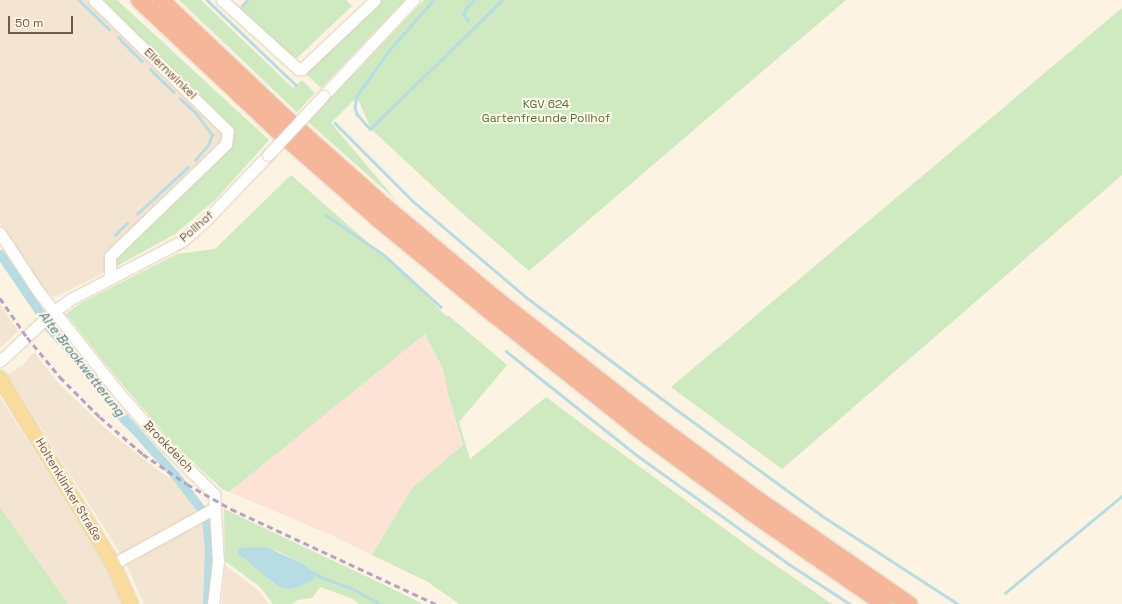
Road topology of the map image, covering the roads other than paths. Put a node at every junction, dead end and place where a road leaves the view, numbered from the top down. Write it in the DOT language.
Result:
graph roads {
  1 [pos="94,0"];
  2 [pos="139,0"];
  3 [pos="161,0"];
  4 [pos="222,0"];
  5 [pos="375,0"];
  6 [pos="413,0"];
  7 [pos="0,233"];
  8 [pos="110,279"];
  9 [pos="54,312"];
  10 [pos="0,361"];
  11 [pos="0,378"];
  12 [pos="207,513"];
  13 [pos="113,564"];
  14 [pos="131,604"];
  15 [pos="214,604"];
  16 [pos="884,604"];
  17 [pos="909,604"];
  1 -- 8 [label="street, Ellernwinkel"];
  2 -- 16 [label="highway"];
  3 -- 17 [label="highway"];
  4 -- 5 [label="street"];
  6 -- 8 [label="street, Pollhof, bridge"];
  7 -- 9 [label="street, Brookdeich"];
  8 -- 9 [label="street, Pollhof"];
  9 -- 10 [label="street, Pollhof"];
  9 -- 12 [label="street, Brookdeich"];
  11 -- 13 [label="main road, Holtenklinker Straße"];
  12 -- 13 [label="street"];
  12 -- 15 [label="street, Brookdeich"];
  13 -- 14 [label="main road, Holtenklinker Straße"];
}
